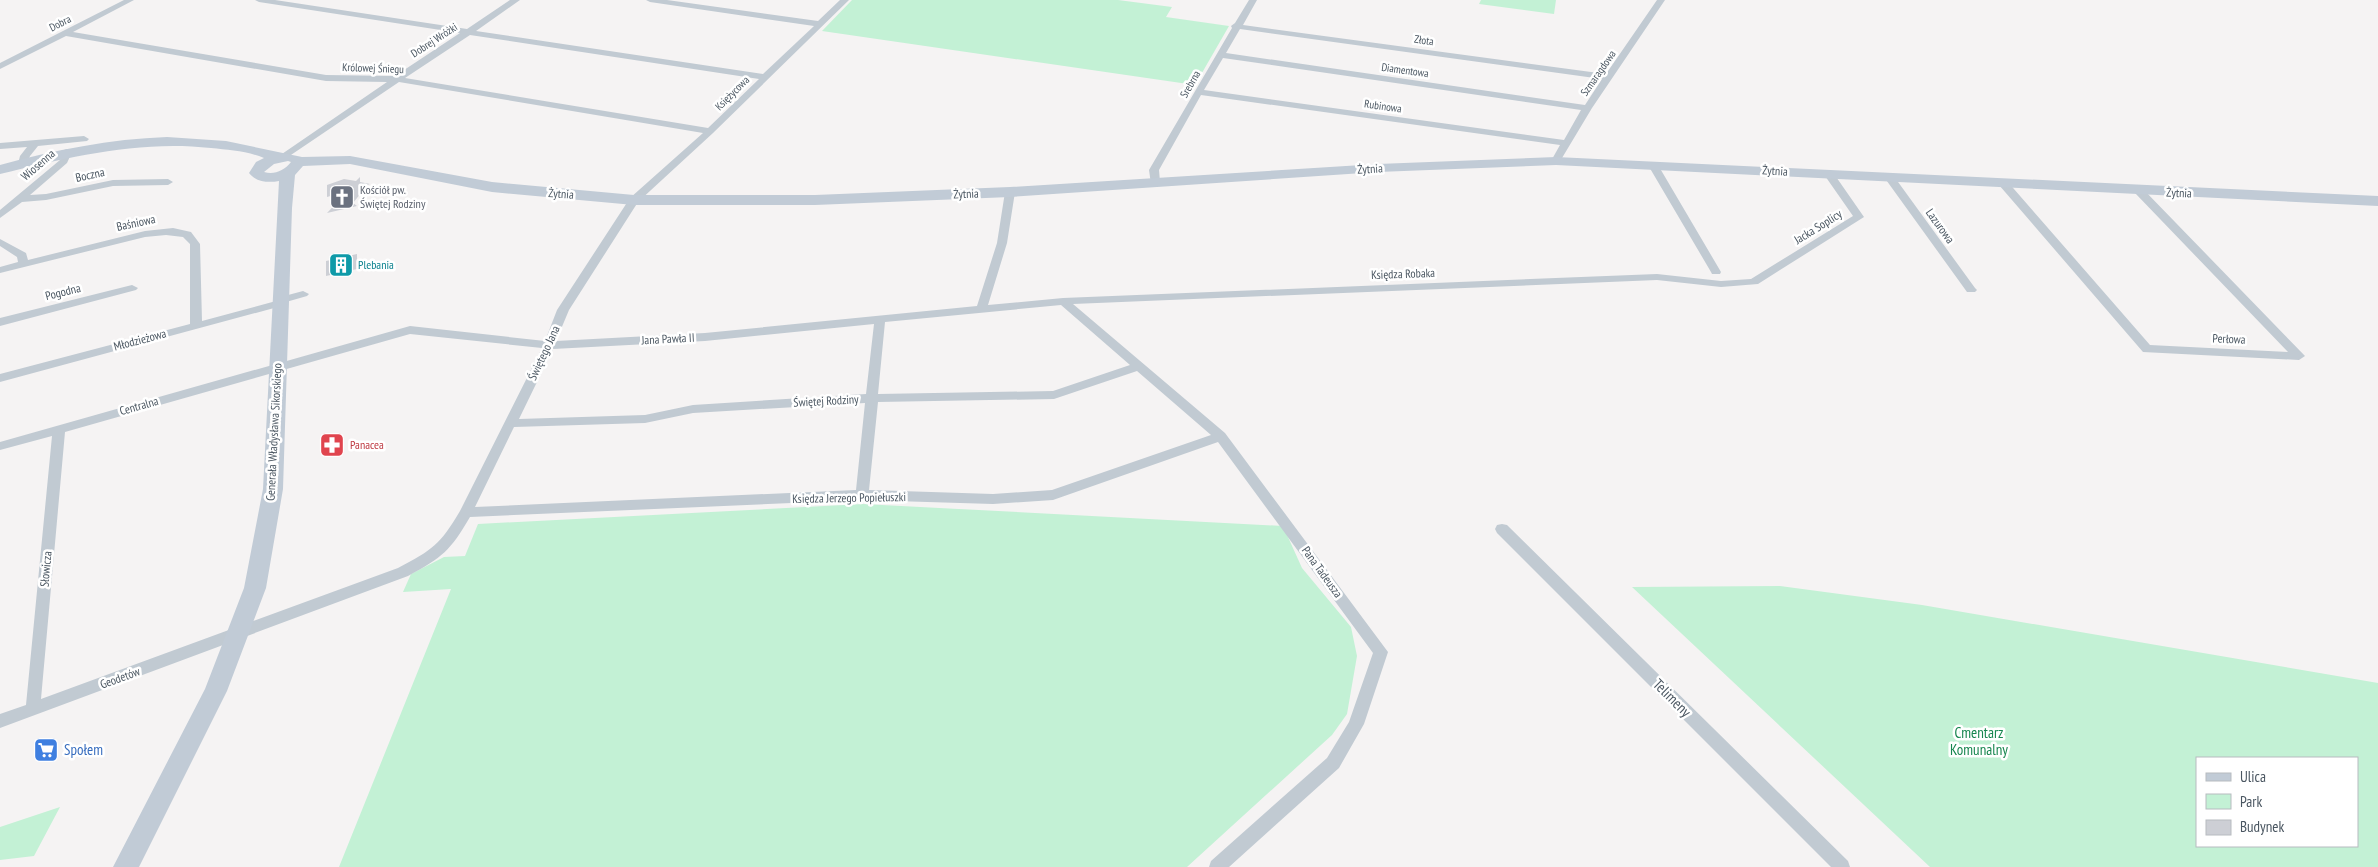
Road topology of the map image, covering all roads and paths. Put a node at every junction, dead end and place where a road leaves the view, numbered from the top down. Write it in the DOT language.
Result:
graph roads {
  1 [pos="130,0"];
  2 [pos="259,0"];
  3 [pos="516,0"];
  4 [pos="650,0"];
  5 [pos="845,0"];
  6 [pos="1253,0"];
  7 [pos="1659,0"];
  8 [pos="819,24"];
  9 [pos="1235,26"];
  10 [pos="468,32"];
  11 [pos="64,33"];
  12 [pos="1220,54"];
  13 [pos="0,66"];
  14 [pos="764,77"];
  15 [pos="1608,77"];
  16 [pos="398,79"];
  17 [pos="1198,92"];
  18 [pos="1587,108"];
  19 [pos="710,131"];
  20 [pos="84,139"];
  21 [pos="35,143"];
  22 [pos="1566,143"];
  23 [pos="0,146"];
  24 [pos="228,146"];
  25 [pos="67,152"];
  26 [pos="1556,161"];
  27 [pos="289,163"];
  28 [pos="23,164"];
  29 [pos="1653,165"];
  30 [pos="0,170"];
  31 [pos="265,171"];
  32 [pos="1828,173"];
  33 [pos="1890,177"];
  34 [pos="168,182"];
  35 [pos="1155,182"];
  36 [pos="2003,184"];
  37 [pos="2139,191"];
  38 [pos="1010,192"];
  39 [pos="18,199"];
  40 [pos="634,200"];
  41 [pos="2378,201"];
  42 [pos="284,208"];
  43 [pos="0,215"];
  44 [pos="0,242"];
  45 [pos="24,264"];
  46 [pos="0,270"];
  47 [pos="1716,272"];
  48 [pos="1744,283"];
  49 [pos="132,288"];
  50 [pos="1971,290"];
  51 [pos="304,294"];
  52 [pos="1062,301"];
  53 [pos="281,302"];
  54 [pos="981,310"];
  55 [pos="880,320"];
  56 [pos="0,322"];
  57 [pos="196,325"];
  58 [pos="550,345"];
  59 [pos="278,366"];
  60 [pos="1138,366"];
  61 [pos="0,378"];
  62 [pos="873,398"];
  63 [pos="511,423"];
  64 [pos="58,429"];
  65 [pos="1221,436"];
  66 [pos="0,446"];
  67 [pos="862,495"];
  68 [pos="466,512"];
  69 [pos="1502,529"];
  70 [pos="239,634"];
  71 [pos="33,709"];
  72 [pos="0,721"];
  73 [pos="126,867"];
  74 [pos="1216,867"];
  75 [pos="1842,867"];
  1 -- 11 [label="street, Dobra"];
  2 -- 10 [label="street"];
  3 -- 10 [label="street, Dobrej Wróżki"];
  4 -- 8 [label="street"];
  5 -- 8 [label="street, Księżycowa"];
  6 -- 9 [label="street, Srebrna"];
  7 -- 15 [label="street, Szmaragdowa"];
  8 -- 14 [label="street, Księżycowa"];
  9 -- 12 [label="street, Srebrna"];
  9 -- 15 [label="street, Złota"];
  10 -- 14 [label="street"];
  10 -- 16 [label="street, Dobrej Wróżki"];
  11 -- 13 [label="street, Dobra"];
  11 -- 16 [label="street, Królowej Śniegu"];
  12 -- 17 [label="street, Srebrna"];
  12 -- 18 [label="street, Diamentowa"];
  14 -- 19 [label="street, Księżycowa"];
  15 -- 18 [label="street, Szmaragdowa"];
  16 -- 19 [label="street, Królowej Śniegu"];
  16 -- 27 [label="street, Dobrej Wróżki"];
  17 -- 22 [label="street, Rubinowa"];
  17 -- 35 [label="street, Srebrna"];
  18 -- 22 [label="street, Szmaragdowa"];
  19 -- 40 [label="street, Księżycowa"];
  20 -- 21 [label="street"];
  21 -- 23 [label="street"];
  21 -- 28 [label="street"];
  22 -- 26 [label="street, Szmaragdowa"];
  24 -- 25 [label="street, Generała Władysława Sikorskiego"];
  24 -- 27 [label="street, Generała Władysława Sikorskiego"];
  24 -- 31 [label="street, Generała Władysława Sikorskiego"];
  25 -- 28 [label="street, Generała Władysława Sikorskiego"];
  25 -- 39 [label="street, Wiosenna"];
  26 -- 29 [label="street, Żytnia"];
  26 -- 35 [label="street, Żytnia"];
  27 -- 31 [label="street, Żytnia"];
  27 -- 40 [label="street, Żytnia"];
  27 -- 42 [label="street, Generała Władysława Sikorskiego"];
  28 -- 30 [label="street, Generała Władysława Sikorskiego"];
  29 -- 32 [label="street, Żytnia"];
  29 -- 47 [label="street"];
  31 -- 42 [label="street, Generała Władysława Sikorskiego"];
  32 -- 33 [label="street, Żytnia"];
  32 -- 48 [label="street, Jacka Soplicy"];
  33 -- 36 [label="street, Żytnia"];
  33 -- 50 [label="street, Lazurowa"];
  34 -- 39 [label="street, Boczna"];
  35 -- 38 [label="street, Żytnia"];
  36 -- 37 [label="street, Żytnia"];
  36 -- 37 [label="street, Perłowa"];
  37 -- 41 [label="street, Żytnia"];
  38 -- 40 [label="street, Żytnia"];
  38 -- 54 [label="street"];
  39 -- 43 [label="street, Wiosenna"];
  40 -- 58 [label="street, Świętego Jana"];
  42 -- 53 [label="street, Generała Władysława Sikorskiego"];
  44 -- 45 [label="street"];
  45 -- 46 [label="street, Baśniowa"];
  45 -- 57 [label="street, Baśniowa"];
  48 -- 52 [label="street, Księdza Robaka"];
  49 -- 56 [label="street, Pogodna"];
  51 -- 53 [label="street, Młodzieżowa"];
  52 -- 54 [label="street, Jana Pawła II"];
  52 -- 60 [label="street, Pana Tadeusza"];
  53 -- 57 [label="street, Młodzieżowa"];
  53 -- 59 [label="street, Generała Władysława Sikorskiego"];
  54 -- 55 [label="street, Jana Pawła II"];
  55 -- 58 [label="street, Jana Pawła II"];
  55 -- 62 [label="street"];
  57 -- 61 [label="street, Młodzieżowa"];
  58 -- 59 [label="street, Jana Pawła II"];
  58 -- 63 [label="street, Świętego Jana"];
  59 -- 64 [label="street, Centralna"];
  59 -- 70 [label="street, Generała Władysława Sikorskiego"];
  60 -- 62 [label="street, Świętej Rodziny"];
  60 -- 65 [label="street, Pana Tadeusza"];
  62 -- 63 [label="street, Świętej Rodziny"];
  62 -- 67 [label="street"];
  63 -- 68 [label="street, Świętego Jana"];
  64 -- 66 [label="street, Centralna"];
  64 -- 71 [label="street, Słowicza"];
  65 -- 67 [label="street, Księdza Jerzego Popiełuszki"];
  65 -- 74 [label="street, Pana Tadeusza"];
  67 -- 68 [label="street, Księdza Jerzego Popiełuszki"];
  68 -- 70 [label="street, Geodetów"];
  69 -- 75 [label="street, Telimeny"];
  70 -- 71 [label="street, Geodetów"];
  70 -- 73 [label="street, Generała Władysława Sikorskiego"];
  71 -- 72 [label="street, Geodetów"];
}
